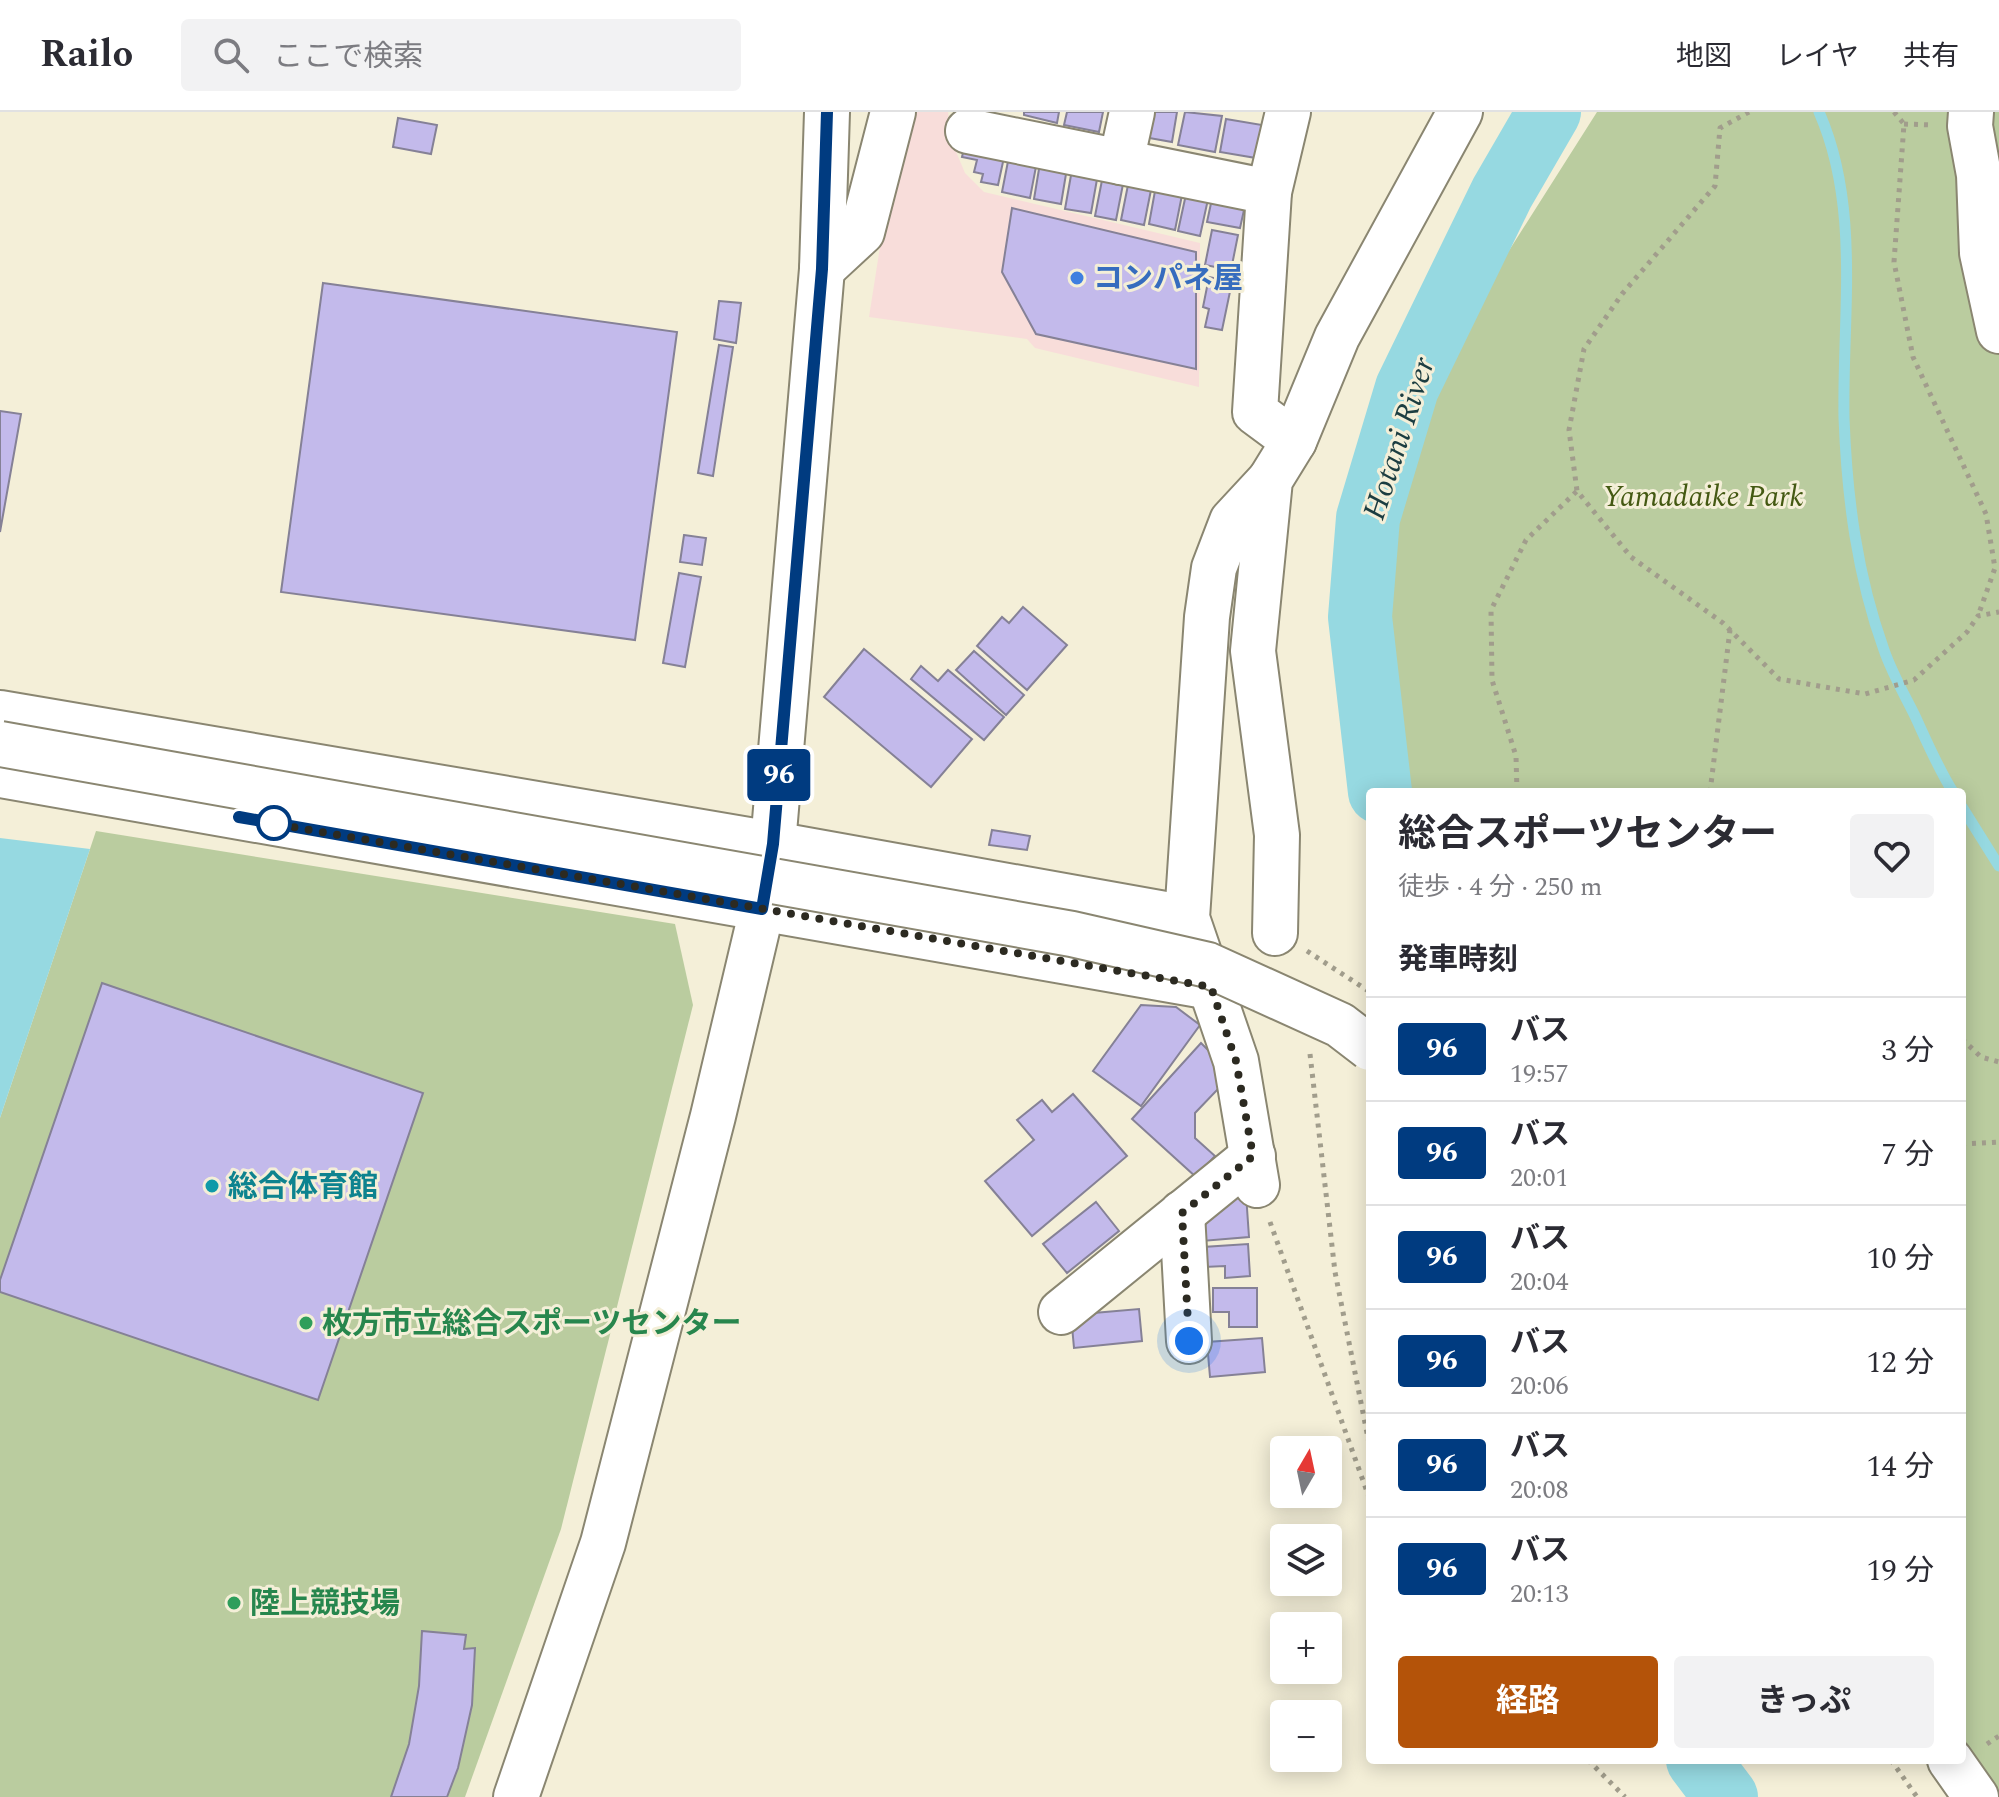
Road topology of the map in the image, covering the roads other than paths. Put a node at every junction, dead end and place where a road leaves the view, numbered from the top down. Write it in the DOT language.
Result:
graph roads {
  1 [pos="827,112"];
  2 [pos="893,112"];
  3 [pos="1132,112"];
  4 [pos="1288,112"];
  5 [pos="1460,112"];
  6 [pos="1971,112"];
  7 [pos="1998,112"];
  8 [pos="968,131"];
  9 [pos="1121,162"];
  10 [pos="1979,175"];
  11 [pos="1269,192"];
  12 [pos="822,269"];
  13 [pos="1999,331"];
  14 [pos="1294,441"];
  15 [pos="1270,480"];
  16 [pos="0,713"];
  17 [pos="0,744"];
  18 [pos="0,775"];
  19 [pos="773,844"];
  20 [pos="762,909"];
  21 [pos="1187,918"];
  22 [pos="1291,941"];
  23 [pos="1211,987"];
  24 [pos="1366,1045"];
  25 [pos="1182,1213"];
  26 [pos="1061,1312"];
  27 [pos="1189,1341"];
  28 [pos="1953,1764"];
  29 [pos="516,1797"];
  30 [pos="1976,1797"];
  1 -- 12 [label="street"];
  2 -- 12 [label="street"];
  3 -- 9 [label="street"];
  4 -- 11 [label="street"];
  5 -- 14 [label="street"];
  6 -- 10 [label="street"];
  7 -- 10 [label="street"];
  8 -- 9 [label="street"];
  9 -- 11 [label="street"];
  10 -- 13 [label="street"];
  11 -- 14 [label="street"];
  12 -- 19 [label="street"];
  14 -- 15 [label="street"];
  15 -- 21 [label="street"];
  15 -- 22 [label="street"];
  16 -- 19 [label="street"];
  17 -- 24 [label="street, bridge"];
  18 -- 20 [label="street"];
  19 -- 20 [label="street"];
  19 -- 21 [label="street"];
  20 -- 23 [label="street"];
  20 -- 29 [label="street"];
  21 -- 23 [label="street"];
  23 -- 25 [label="street"];
  25 -- 26 [label="street"];
  25 -- 27 [label="street"];
  28 -- 30 [label="street"];
}
